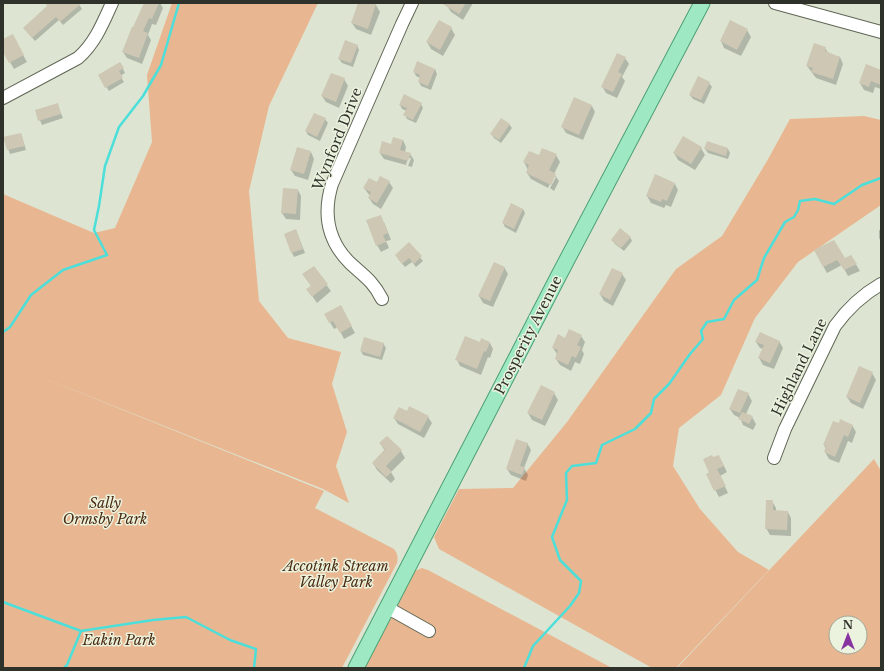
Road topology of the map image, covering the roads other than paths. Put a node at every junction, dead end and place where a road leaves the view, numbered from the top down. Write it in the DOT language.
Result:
graph roads {
  1 [pos="112,3"];
  2 [pos="412,3"];
  3 [pos="702,3"];
  4 [pos="775,3"];
  5 [pos="881,32"];
  6 [pos="3,98"];
  7 [pos="881,284"];
  8 [pos="382,299"];
  9 [pos="774,458"];
  10 [pos="388,608"];
  11 [pos="429,632"];
  12 [pos="356,668"];
  1 -- 6 [label="street"];
  2 -- 8 [label="street, Wynford Drive"];
  3 -- 10 [label="main road, Prosperity Avenue"];
  4 -- 5 [label="street"];
  7 -- 9 [label="street, Highland Lane"];
  10 -- 11 [label="street"];
  10 -- 12 [label="main road, Prosperity Avenue"];
}
